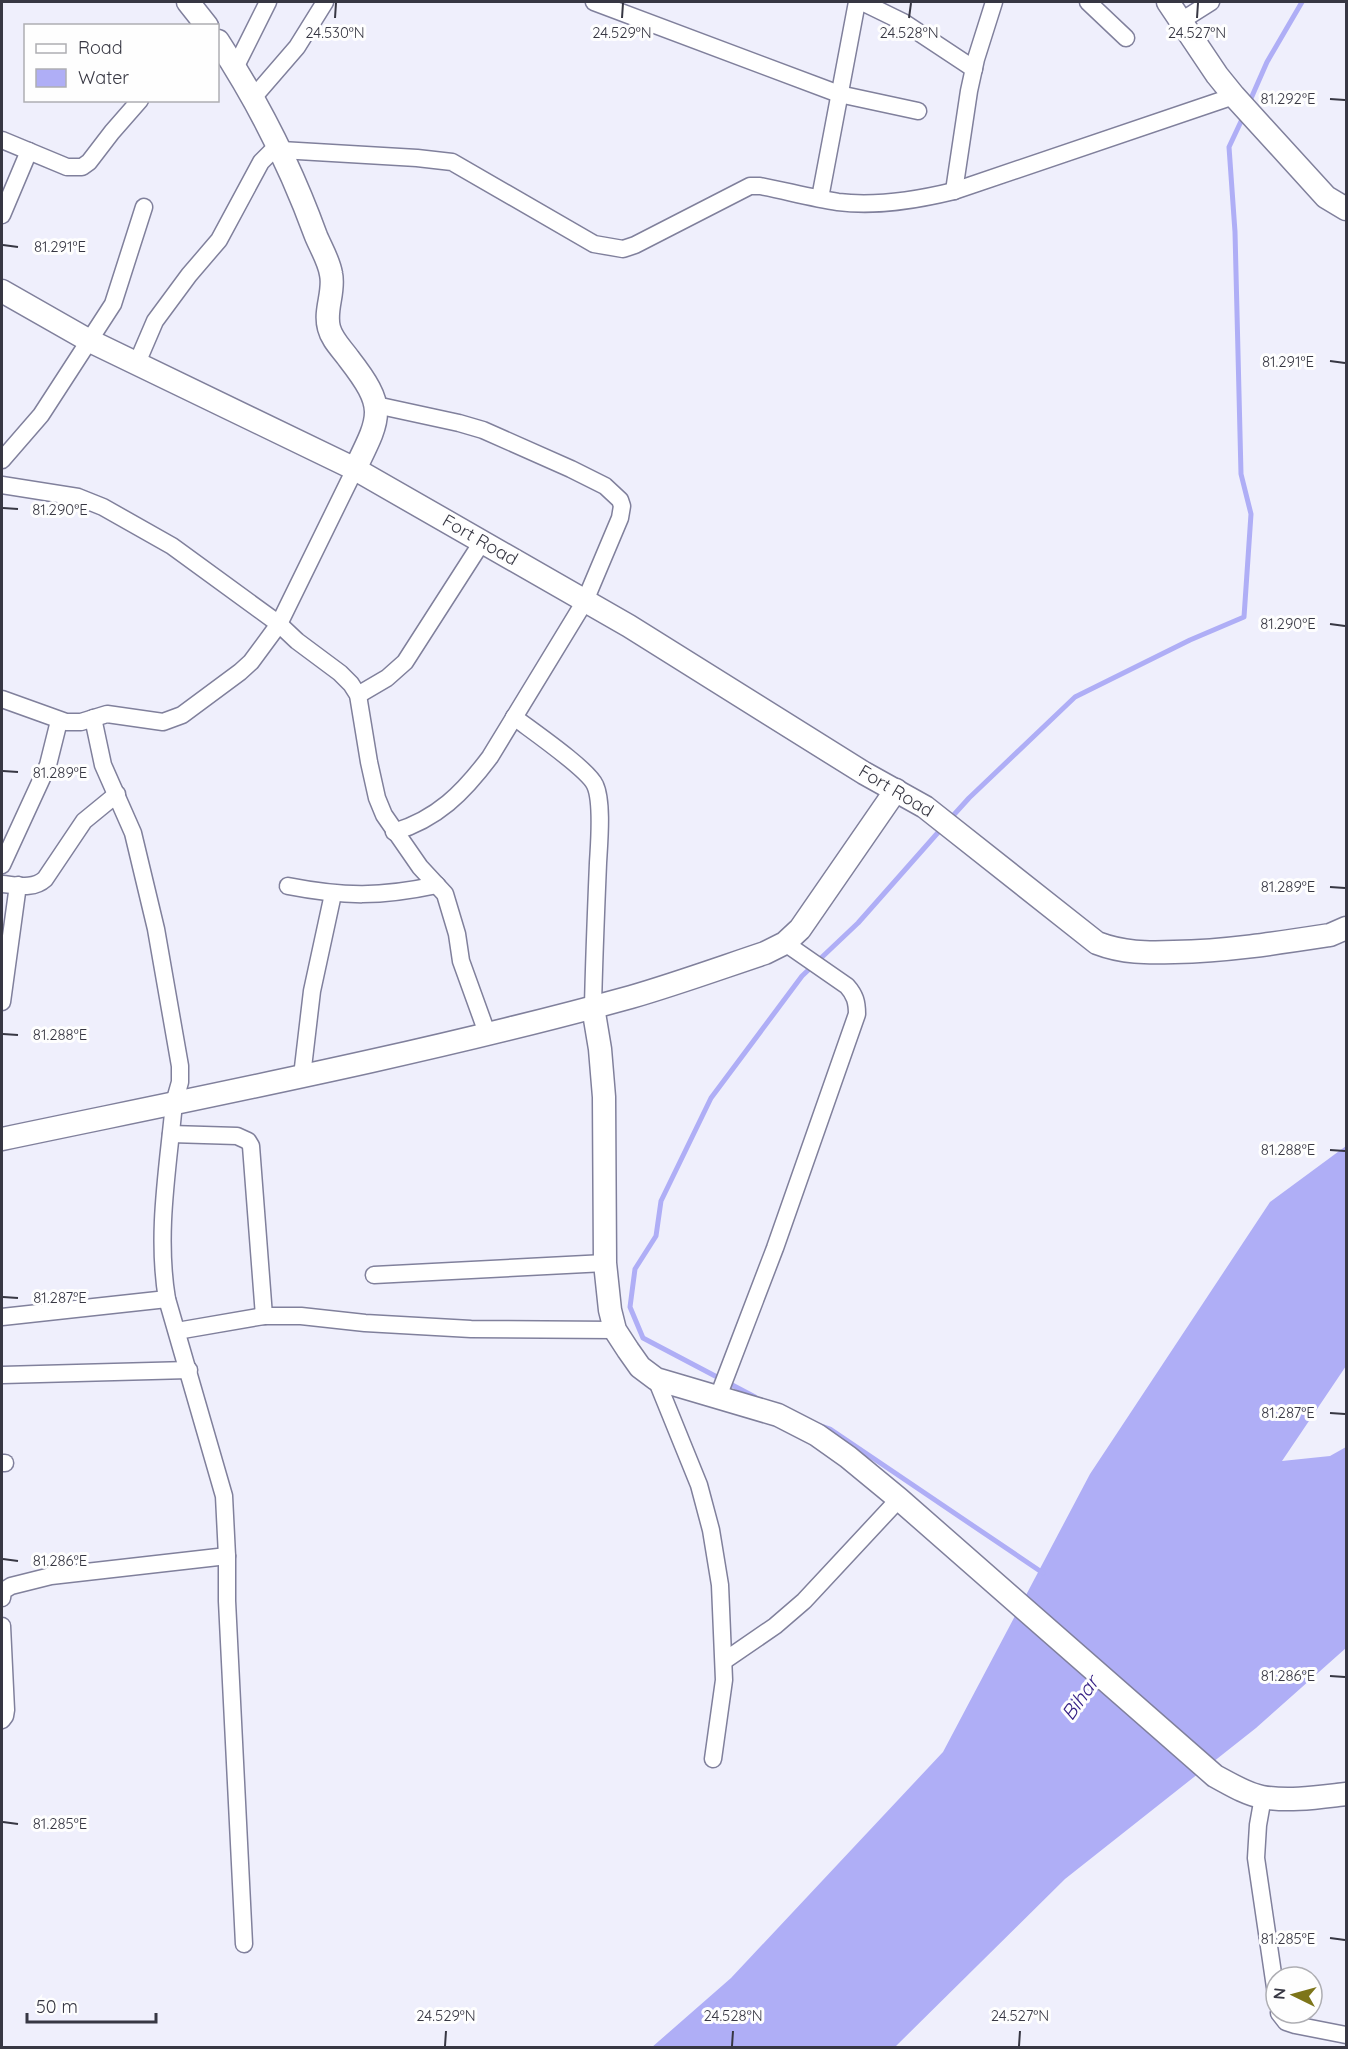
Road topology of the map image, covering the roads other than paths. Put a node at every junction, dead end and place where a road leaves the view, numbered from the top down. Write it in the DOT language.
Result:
graph roads {
  1 [pos="188,2"];
  2 [pos="268,2"];
  3 [pos="325,2"];
  4 [pos="594,2"];
  5 [pos="860,2"];
  6 [pos="994,2"];
  7 [pos="1168,2"];
  8 [pos="1211,2"];
  9 [pos="1093,3"];
  10 [pos="1181,21"];
  11 [pos="205,24"];
  12 [pos="1126,38"];
  13 [pos="219,43"];
  14 [pos="235,68"];
  15 [pos="974,69"];
  16 [pos="838,94"];
  17 [pos="252,99"];
  18 [pos="138,102"];
  19 [pos="1241,103"];
  20 [pos="918,111"];
  21 [pos="2,140"];
  22 [pos="281,150"];
  23 [pos="29,151"];
  24 [pos="954,190"];
  25 [pos="820,198"];
  26 [pos="144,207"];
  27 [pos="1347,209"];
  28 [pos="2,215"];
  29 [pos="2,291"];
  30 [pos="88,340"];
  31 [pos="137,363"];
  32 [pos="376,405"];
  33 [pos="2,460"];
  34 [pos="355,469"];
  35 [pos="2,485"];
  36 [pos="483,542"];
  37 [pos="585,601"];
  38 [pos="279,624"];
  39 [pos="358,695"];
  40 [pos="2,699"];
  41 [pos="514,717"];
  42 [pos="93,718"];
  43 [pos="59,721"];
  44 [pos="896,790"];
  45 [pos="117,794"];
  46 [pos="394,832"];
  47 [pos="2,865"];
  48 [pos="10,884"];
  49 [pos="437,885"];
  50 [pos="288,886"];
  51 [pos="333,894"];
  52 [pos="1347,928"];
  53 [pos="785,943"];
  54 [pos="2,1002"];
  55 [pos="593,1006"];
  56 [pos="487,1033"];
  57 [pos="302,1076"];
  58 [pos="174,1103"];
  59 [pos="171,1134"];
  60 [pos="2,1139"];
  61 [pos="605,1263"];
  62 [pos="374,1275"];
  63 [pos="168,1299"];
  64 [pos="264,1316"];
  65 [pos="2,1317"];
  66 [pos="615,1330"];
  67 [pos="177,1331"];
  68 [pos="189,1370"];
  69 [pos="2,1375"];
  70 [pos="656,1379"];
  71 [pos="718,1397"];
  72 [pos="899,1498"];
  73 [pos="227,1556"];
  74 [pos="2,1598"];
  75 [pos="2,1626"];
  76 [pos="724,1661"];
  77 [pos="3,1671"];
  78 [pos="2,1720"];
  79 [pos="713,1759"];
  80 [pos="1347,1794"];
  81 [pos="1263,1797"];
  82 [pos="244,1944"];
  83 [pos="1272,1965"];
  84 [pos="1295,2025"];
  85 [pos="1347,2035"];
  1 -- 11 [label="street"];
  2 -- 14 [label="street"];
  3 -- 17 [label="street"];
  4 -- 16 [label="street"];
  5 -- 15 [label="street"];
  5 -- 16 [label="street"];
  6 -- 15 [label="street"];
  7 -- 10 [label="street"];
  8 -- 10 [label="street"];
  9 -- 12 [label="street"];
  10 -- 19 [label="street"];
  13 -- 14 [label="street"];
  14 -- 17 [label="street"];
  15 -- 24 [label="street"];
  16 -- 20 [label="street"];
  16 -- 25 [label="street"];
  17 -- 22 [label="street"];
  18 -- 23 [label="street"];
  19 -- 24 [label="street"];
  19 -- 27 [label="street"];
  21 -- 23 [label="street"];
  22 -- 25 [label="street"];
  22 -- 31 [label="street"];
  22 -- 32 [label="street"];
  23 -- 28 [label="street"];
  24 -- 25 [label="street"];
  26 -- 30 [label="street"];
  29 -- 30 [label="street, Fort Road"];
  30 -- 31 [label="street, Fort Road"];
  30 -- 33 [label="street"];
  31 -- 34 [label="street, Fort Road"];
  32 -- 34 [label="street"];
  32 -- 37 [label="street"];
  34 -- 36 [label="street, Fort Road"];
  34 -- 38 [label="street"];
  35 -- 38 [label="street"];
  36 -- 37 [label="street, Fort Road"];
  36 -- 39 [label="street"];
  37 -- 41 [label="street"];
  37 -- 44 [label="street, Fort Road"];
  38 -- 39 [label="street"];
  38 -- 42 [label="street"];
  39 -- 46 [label="street"];
  40 -- 43 [label="street"];
  41 -- 46 [label="street"];
  41 -- 55 [label="street"];
  42 -- 43 [label="street"];
  42 -- 45 [label="street"];
  43 -- 47 [label="street"];
  44 -- 52 [label="street, Fort Road"];
  44 -- 53 [label="street"];
  45 -- 48 [label="street"];
  45 -- 58 [label="street"];
  46 -- 49 [label="street"];
  48 -- 54 [label="street"];
  49 -- 51 [label="street"];
  49 -- 56 [label="street"];
  50 -- 51 [label="street"];
  51 -- 57 [label="street"];
  53 -- 55 [label="street"];
  53 -- 71 [label="street"];
  55 -- 56 [label="street"];
  55 -- 61 [label="street"];
  56 -- 57 [label="street"];
  57 -- 58 [label="street"];
  58 -- 59 [label="street"];
  58 -- 60 [label="street"];
  59 -- 63 [label="street"];
  59 -- 64 [label="street"];
  61 -- 62 [label="street"];
  61 -- 66 [label="street"];
  63 -- 65 [label="street"];
  63 -- 67 [label="street"];
  64 -- 66 [label="street"];
  64 -- 67 [label="street"];
  66 -- 70 [label="street"];
  67 -- 68 [label="street"];
  68 -- 69 [label="street"];
  68 -- 73 [label="street"];
  70 -- 71 [label="street"];
  70 -- 76 [label="street"];
  71 -- 72 [label="street"];
  72 -- 76 [label="street"];
  72 -- 81 [label="street"];
  73 -- 74 [label="street"];
  73 -- 82 [label="street"];
  75 -- 77 [label="street"];
  76 -- 79 [label="street"];
  77 -- 78 [label="street"];
  80 -- 81 [label="street"];
  81 -- 83 [label="street"];
  84 -- 85 [label="street"];
}
